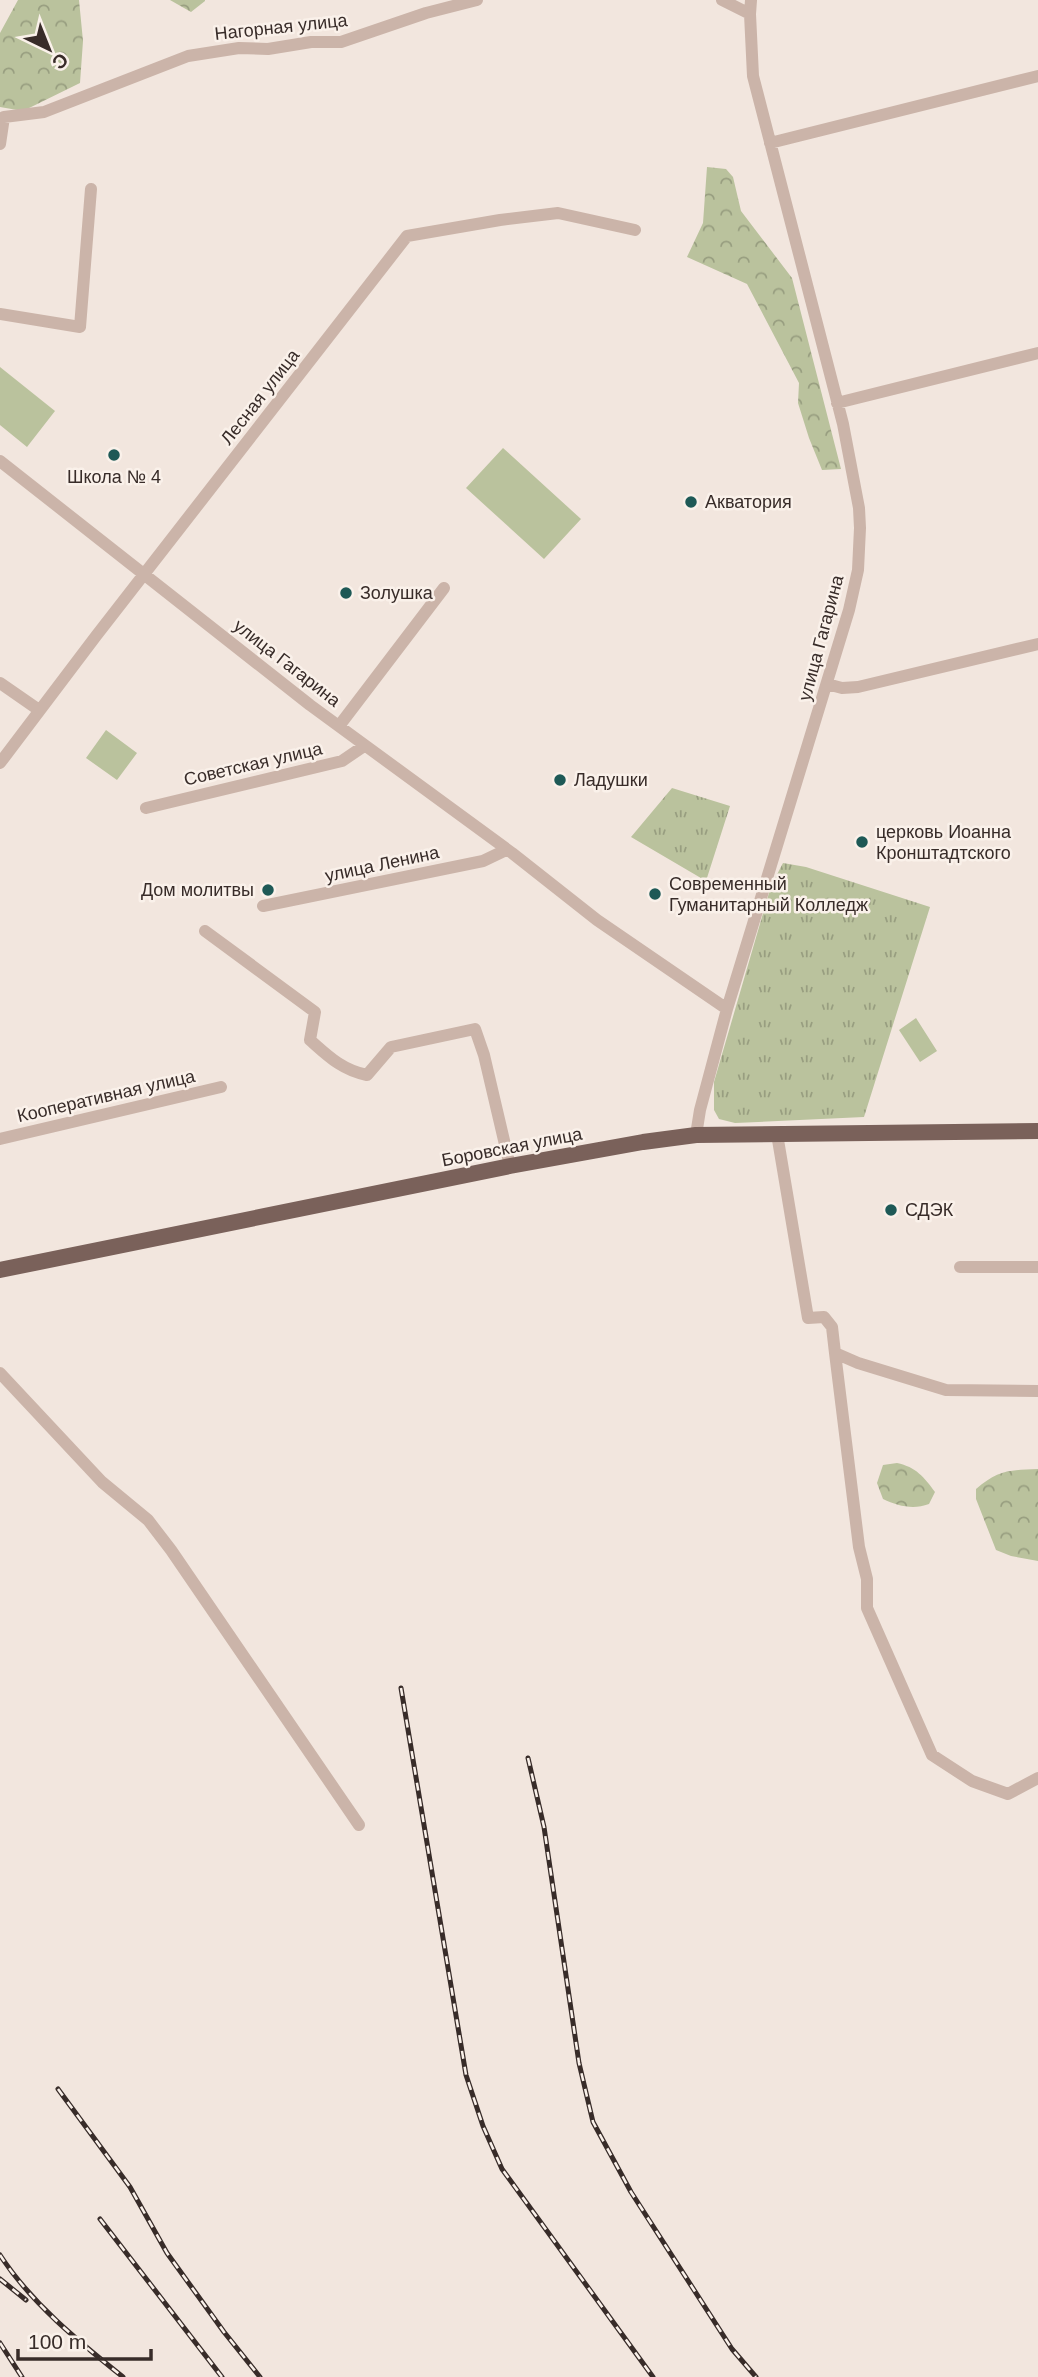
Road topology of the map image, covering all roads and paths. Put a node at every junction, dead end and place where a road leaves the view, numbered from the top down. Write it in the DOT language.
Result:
graph roads {
  1 [pos="477,0"];
  2 [pos="722,0"];
  3 [pos="751,0"];
  4 [pos="750,14"];
  5 [pos="1038,76"];
  6 [pos="770,143"];
  7 [pos="0,144"];
  8 [pos="91,189"];
  9 [pos="635,230"];
  10 [pos="0,314"];
  11 [pos="1038,354"];
  12 [pos="837,403"];
  13 [pos="0,461"];
  14 [pos="144,574"];
  15 [pos="444,589"];
  16 [pos="1038,644"];
  17 [pos="0,683"];
  18 [pos="827,684"];
  19 [pos="40,710"];
  20 [pos="339,726"];
  21 [pos="364,746"];
  22 [pos="0,762"];
  23 [pos="146,808"];
  24 [pos="506,849"];
  25 [pos="263,906"];
  26 [pos="205,931"];
  27 [pos="727,1009"];
  28 [pos="221,1087"];
  29 [pos="1038,1131"];
  30 [pos="777,1134"];
  31 [pos="696,1135"];
  32 [pos="0,1139"];
  33 [pos="510,1166"];
  34 [pos="960,1267"];
  35 [pos="1038,1267"];
  36 [pos="0,1270"];
  37 [pos="835,1353"];
  38 [pos="0,1374"];
  39 [pos="1038,1391"];
  40 [pos="1038,1778"];
  41 [pos="359,1825"];
  1 -- 7 [label="street, Нагорная улица"];
  2 -- 4 [label="street"];
  3 -- 4 [label="street, улица Гагарина"];
  4 -- 6 [label="street, улица Гагарина"];
  5 -- 6 [label="street"];
  6 -- 12 [label="street, улица Гагарина"];
  8 -- 10 [label="street"];
  9 -- 14 [label="street, Лесная улица"];
  11 -- 12 [label="street"];
  12 -- 18 [label="street, улица Гагарина"];
  13 -- 14 [label="street, улица Гагарина"];
  14 -- 19 [label="street, Лесная улица"];
  14 -- 20 [label="street, улица Гагарина"];
  15 -- 20 [label="street"];
  16 -- 18 [label="street"];
  17 -- 19 [label="street"];
  18 -- 27 [label="street, улица Гагарина"];
  19 -- 22 [label="street, Лесная улица"];
  20 -- 21 [label="street, улица Гагарина"];
  21 -- 23 [label="street, Советская улица"];
  21 -- 24 [label="street, улица Гагарина"];
  24 -- 25 [label="street, улица Ленина"];
  24 -- 27 [label="street, улица Гагарина"];
  26 -- 33 [label="street"];
  27 -- 31 [label="street, улица Гагарина"];
  28 -- 32 [label="street, Кооперативная улица"];
  29 -- 30 [label="main road, Боровская улица"];
  30 -- 31 [label="main road, Боровская улица"];
  30 -- 37 [label="street"];
  31 -- 33 [label="main road, Боровская улица"];
  33 -- 36 [label="main road, Боровская улица"];
  34 -- 35 [label="street"];
  37 -- 39 [label="street"];
  37 -- 40 [label="street"];
  38 -- 41 [label="street"];
}
